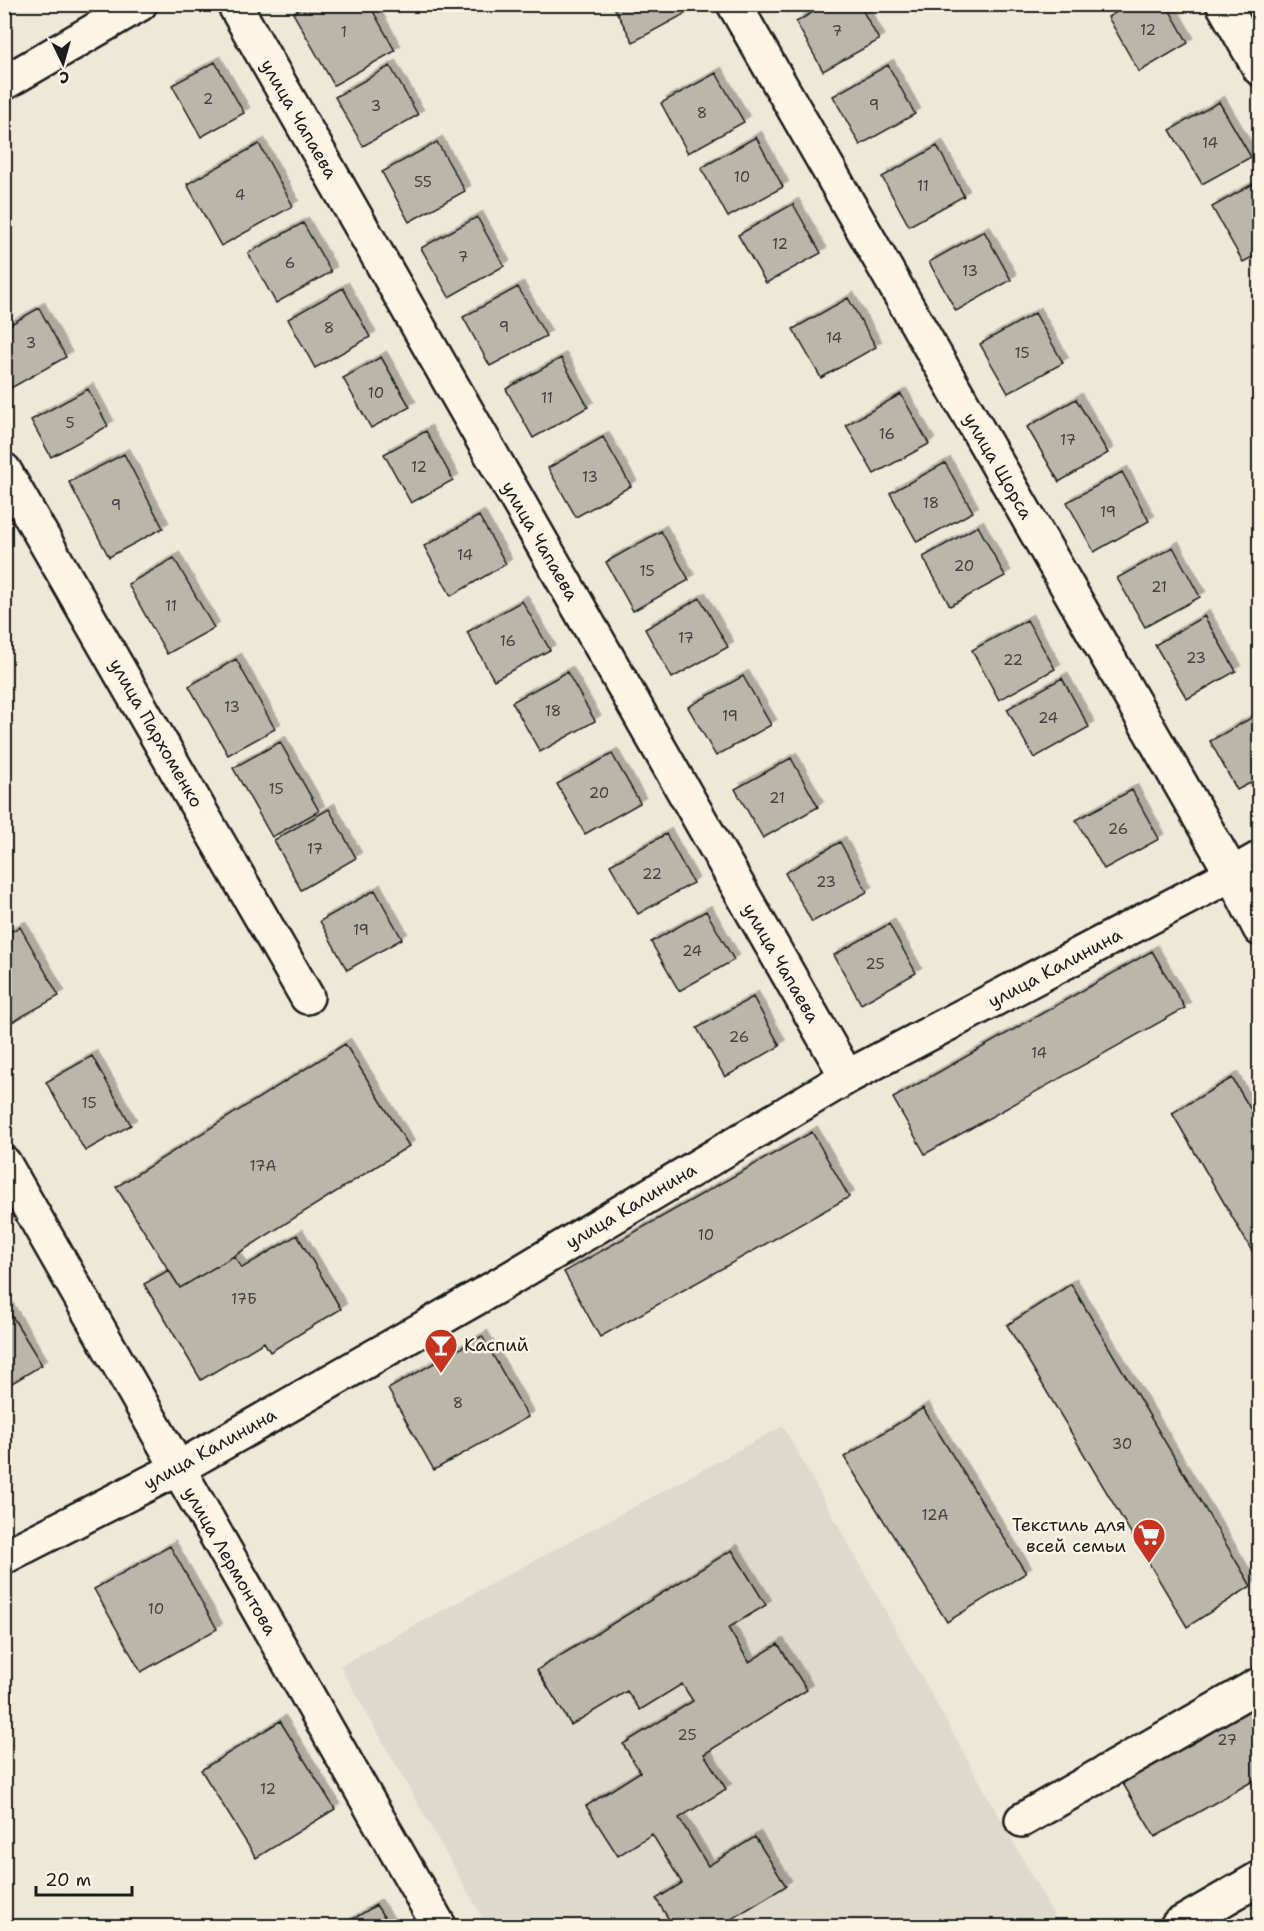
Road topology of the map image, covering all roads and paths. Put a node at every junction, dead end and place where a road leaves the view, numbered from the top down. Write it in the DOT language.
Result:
graph roads {
  1 [pos="140,4"];
  2 [pos="234,4"];
  3 [pos="734,4"];
  4 [pos="1223,4"];
  5 [pos="1260,69"];
  6 [pos="4,83"];
  7 [pos="4,470"];
  8 [pos="1260,858"];
  9 [pos="1232,874"];
  10 [pos="1260,929"];
  11 [pos="307,996"];
  12 [pos="847,1077"];
  13 [pos="4,1163"];
  14 [pos="177,1469"];
  15 [pos="4,1557"];
  16 [pos="1260,1684"];
  17 [pos="1022,1820"];
  18 [pos="1260,1878"];
  19 [pos="439,1926"];
  20 [pos="1177,1926"];
  1 -- 6 [label="street"];
  2 -- 12 [label="street, улица Чапаева"];
  3 -- 9 [label="street, улица Щорса"];
  4 -- 5 [label="street"];
  7 -- 11 [label="street, улица Пархоменко"];
  8 -- 9 [label="street, улица Калинина"];
  9 -- 10 [label="street, улица Щорса"];
  9 -- 12 [label="street, улица Калинина"];
  12 -- 14 [label="street, улица Калинина"];
  13 -- 14 [label="street, улица Лермонтова"];
  14 -- 15 [label="street, улица Калинина"];
  14 -- 19 [label="street, улица Лермонтова"];
  16 -- 17 [label="street"];
  18 -- 20 [label="street"];
}
